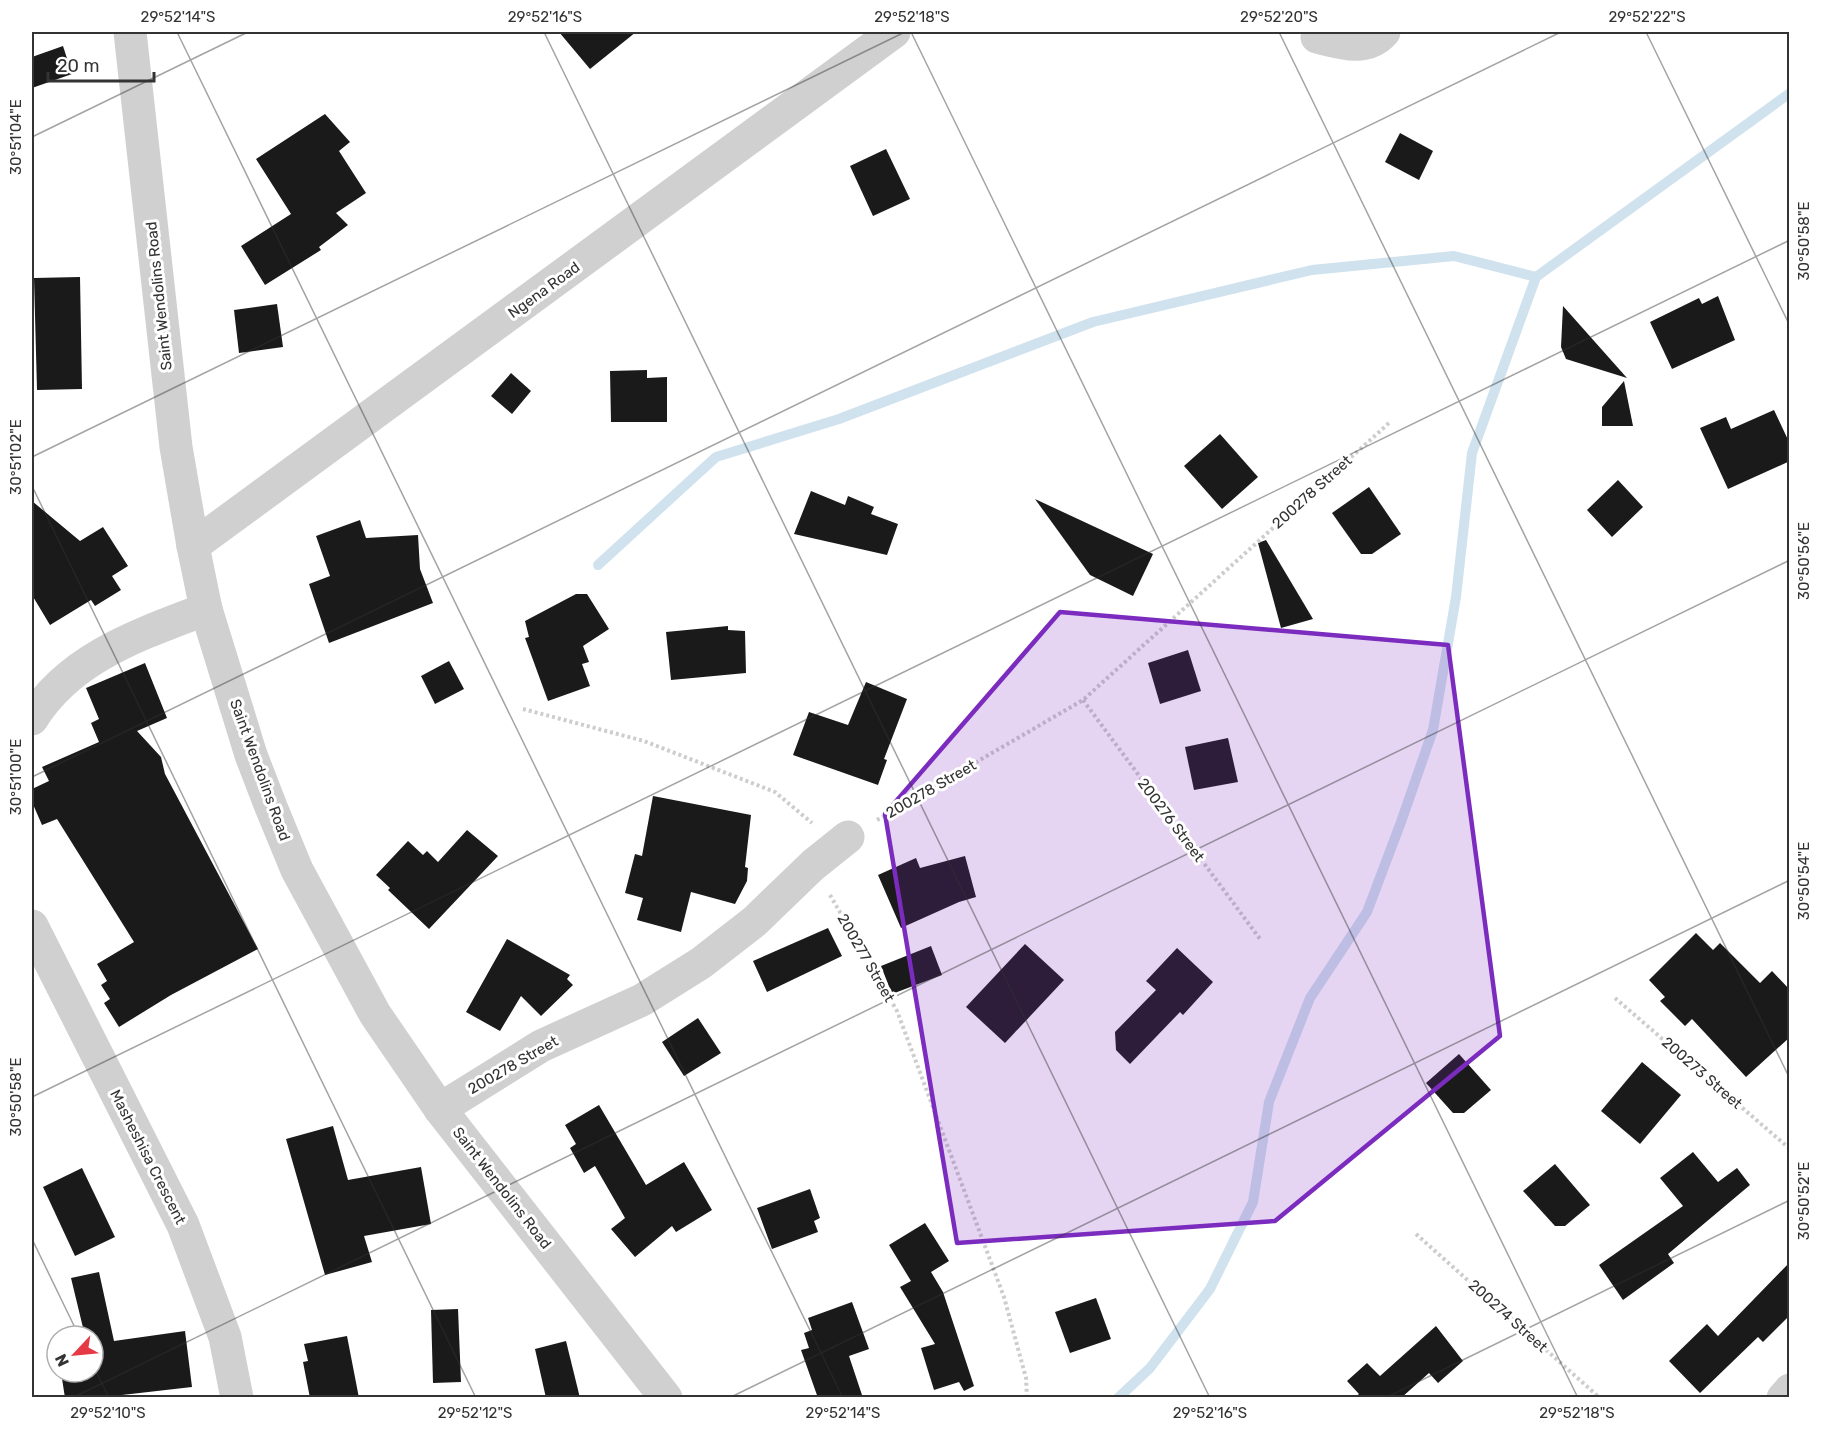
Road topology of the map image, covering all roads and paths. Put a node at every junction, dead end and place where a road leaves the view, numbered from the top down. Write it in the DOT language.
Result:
graph roads {
  1 [pos="129,32"];
  2 [pos="894,32"];
  3 [pos="1384,32"];
  4 [pos="1317,38"];
  5 [pos="1389,423"];
  6 [pos="193,546"];
  7 [pos="206,609"];
  8 [pos="1083,700"];
  9 [pos="36,703"];
  10 [pos="523,709"];
  11 [pos="848,837"];
  12 [pos="813,865"];
  13 [pos="32,926"];
  14 [pos="1260,939"];
  15 [pos="1615,998"];
  16 [pos="440,1109"];
  17 [pos="1790,1149"];
  18 [pos="1416,1234"];
  19 [pos="1790,1390"];
  20 [pos="237,1398"];
  21 [pos="666,1398"];
  22 [pos="1027,1398"];
  23 [pos="1600,1398"];
  24 [pos="1783,1398"];
  1 -- 6 [label="street, Saint Wendolins Road"];
  2 -- 6 [label="street, Ngena Road"];
  3 -- 4 [label="street"];
  5 -- 8 [label="path, 200278 Street"];
  6 -- 7 [label="street, Saint Wendolins Road"];
  7 -- 9 [label="street"];
  7 -- 16 [label="street, Saint Wendolins Road"];
  8 -- 11 [label="path, 200278 Street"];
  8 -- 14 [label="path, 200276 Street"];
  10 -- 12 [label="path"];
  11 -- 12 [label="street, 200278 Street"];
  12 -- 16 [label="street, 200278 Street"];
  12 -- 22 [label="path, 200277 Street"];
  13 -- 20 [label="street, Masheshisa Crescent"];
  15 -- 17 [label="path, 200273 Street"];
  16 -- 21 [label="street, Saint Wendolins Road"];
  18 -- 23 [label="path, 200274 Street"];
  19 -- 24 [label="street"];
}
